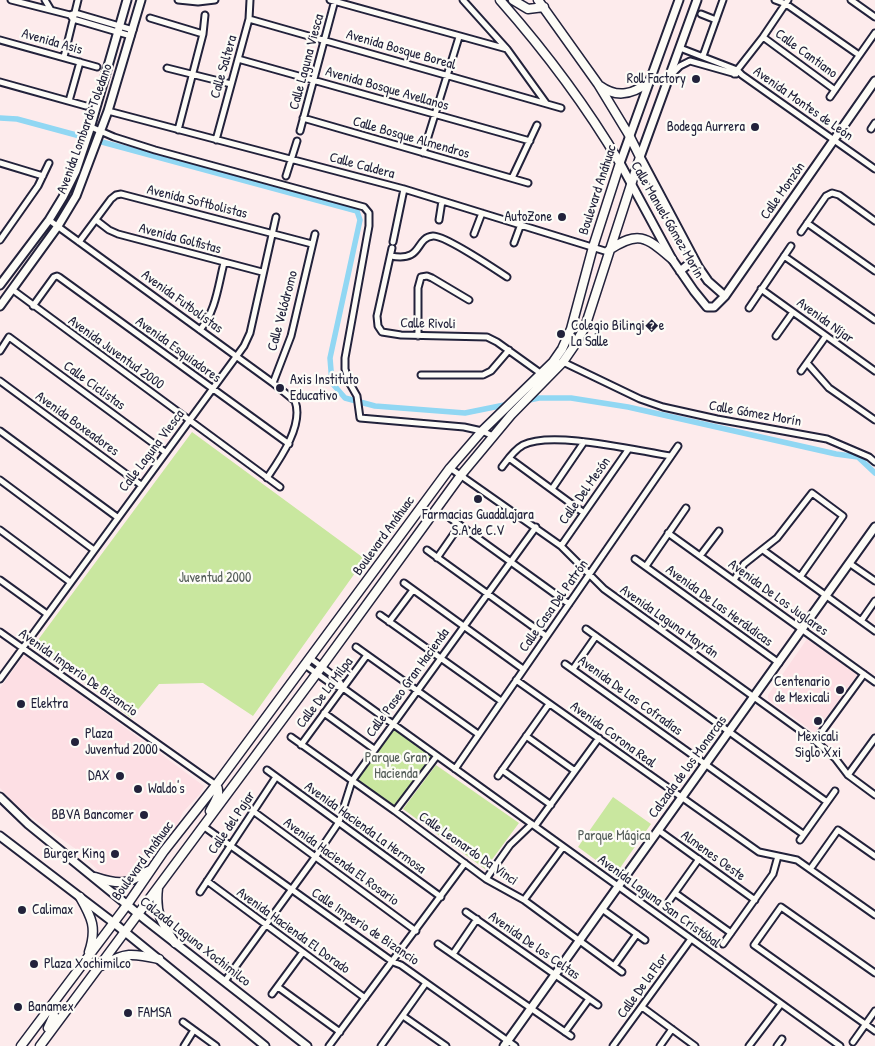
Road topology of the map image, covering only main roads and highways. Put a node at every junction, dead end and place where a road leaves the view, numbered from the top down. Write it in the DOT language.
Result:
graph roads {
  1 [pos="500,0"];
  2 [pos="513,0"];
  3 [pos="538,0"];
  4 [pos="544,8"];
  5 [pos="650,81"];
  6 [pos="598,84"];
  7 [pos="640,157"];
  8 [pos="620,163"];
  9 [pos="608,251"];
  10 [pos="672,259"];
  11 [pos="544,376"];
  12 [pos="216,785"];
  13 [pos="203,826"];
  14 [pos="152,868"];
  15 [pos="95,878"];
  16 [pos="159,886"];
  17 [pos="80,897"];
  18 [pos="175,943"];
  19 [pos="87,959"];
  20 [pos="158,959"];
  21 [pos="97,968"];
  22 [pos="49,1009"];
  23 [pos="21,1046"];
  24 [pos="38,1046"];
  1 -- 8 [label="main road, Calle Manuel Gómez Morín"];
  2 -- 4 [label="main road"];
  3 -- 4 [label="main road, Calle Manuel Gómez Morín"];
  4 -- 6 [label="main road, Calle Manuel Gómez Morín"];
  5 -- 6 [label="main road"];
  6 -- 7 [label="main road, Calle Manuel Gómez Morín"];
  7 -- 9 [label="main road, Boulevard Anáhuac"];
  8 -- 11 [label="main road, Boulevard Anáhuac"];
  9 -- 10 [label="main road"];
  9 -- 11 [label="main road, Boulevard Anáhuac"];
  11 -- 12 [label="main road, Boulevard Anáhuac"];
  11 -- 13 [label="main road, Boulevard Anáhuac"];
  12 -- 13 [label="main road"];
  12 -- 14 [label="main road, Boulevard Anáhuac"];
  13 -- 16 [label="main road, Boulevard Anáhuac"];
  14 -- 15 [label="main road"];
  14 -- 19 [label="main road, Boulevard Anáhuac"];
  16 -- 18 [label="main road"];
  16 -- 21 [label="main road, Boulevard Anáhuac"];
  17 -- 19 [label="main road"];
  19 -- 22 [label="main road, Boulevard Anáhuac"];
  20 -- 21 [label="main road"];
  21 -- 24 [label="main road, Boulevard Anáhuac"];
  22 -- 23 [label="main road, Boulevard Anáhuac"];
  22 -- 24 [label="main road"];
}
